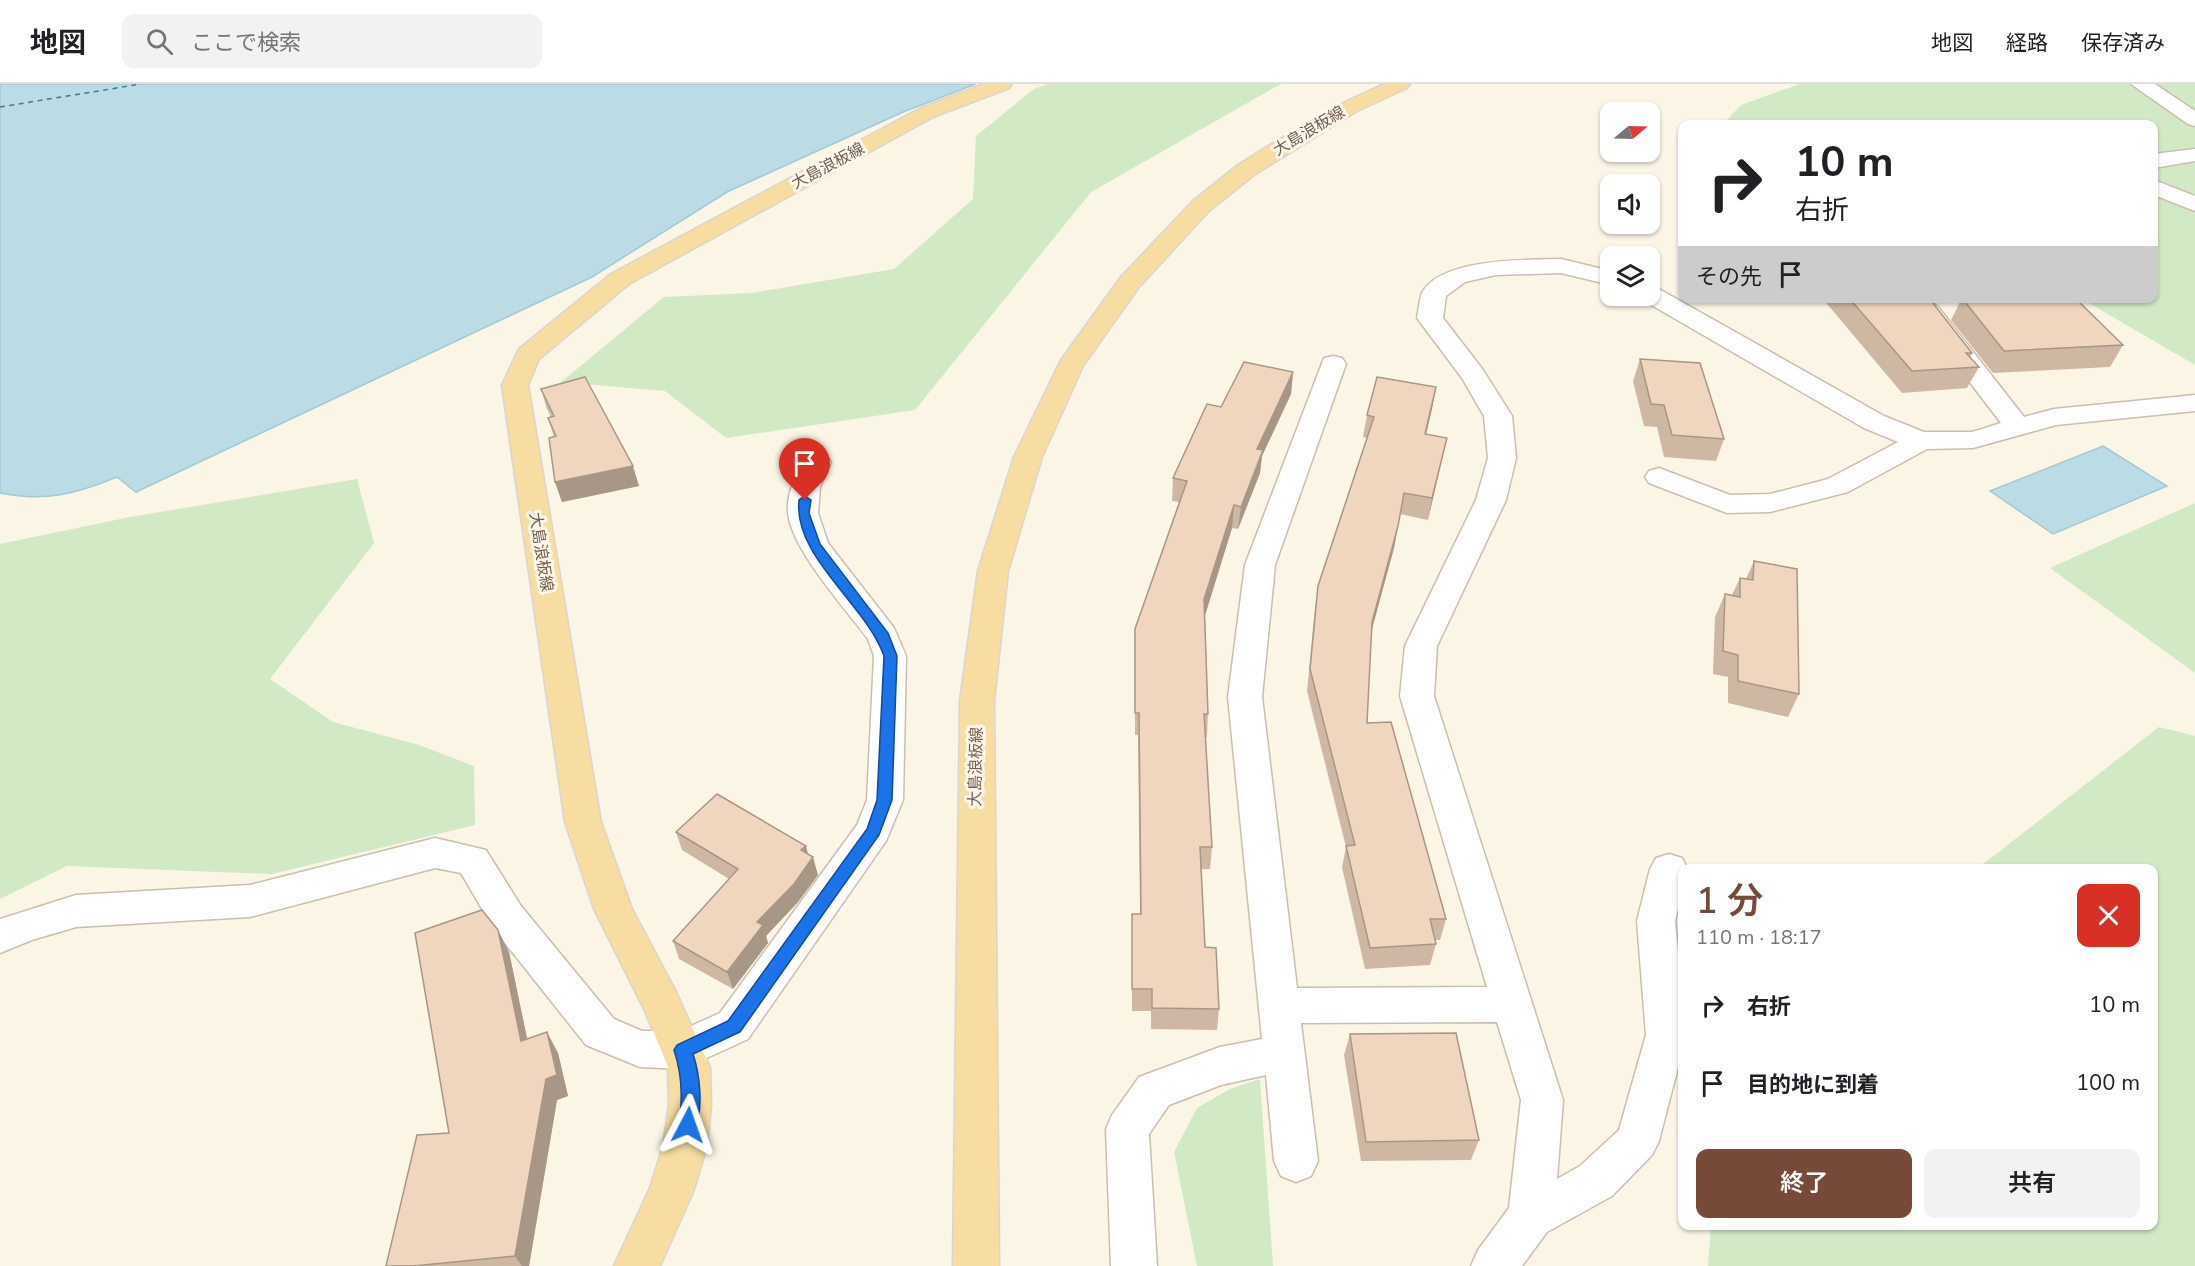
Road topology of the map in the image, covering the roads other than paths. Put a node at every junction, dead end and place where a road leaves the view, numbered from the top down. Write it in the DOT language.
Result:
graph roads {
  1 [pos="1002,84"];
  2 [pos="1400,84"];
  3 [pos="2141,84"];
  4 [pos="2195,120"];
  5 [pos="2195,155"];
  6 [pos="2158,160"];
  7 [pos="2158,189"];
  8 [pos="2195,204"];
  9 [pos="1600,275"];
  10 [pos="1660,300"];
  11 [pos="1931,307"];
  12 [pos="1333,364"];
  13 [pos="2195,403"];
  14 [pos="2017,426"];
  15 [pos="1921,441"];
  16 [pos="817,462"];
  17 [pos="1659,477"];
  18 [pos="1669,869"];
  19 [pos="0,936"];
  20 [pos="1513,1004"];
  21 [pos="1278,1006"];
  22 [pos="683,1050"];
  23 [pos="1283,1053"];
  24 [pos="1296,1161"];
  25 [pos="1531,1216"];
  26 [pos="637,1266"];
  27 [pos="976,1266"];
  28 [pos="1134,1266"];
  29 [pos="1494,1266"];
  1 -- 22 [label="main road, 大島浪板線"];
  2 -- 27 [label="main road, 大島浪板線"];
  3 -- 4 [label="street"];
  5 -- 6 [label="street"];
  7 -- 8 [label="street"];
  9 -- 20 [label="street"];
  10 -- 15 [label="street"];
  11 -- 14 [label="street"];
  12 -- 21 [label="street"];
  13 -- 14 [label="street"];
  14 -- 15 [label="street"];
  15 -- 17 [label="street"];
  16 -- 22 [label="street"];
  18 -- 25 [label="street"];
  19 -- 22 [label="street"];
  20 -- 21 [label="street"];
  20 -- 25 [label="street"];
  21 -- 23 [label="street"];
  22 -- 26 [label="main road, 大島浪板線"];
  23 -- 24 [label="street"];
  23 -- 28 [label="street"];
  25 -- 29 [label="street"];
}
